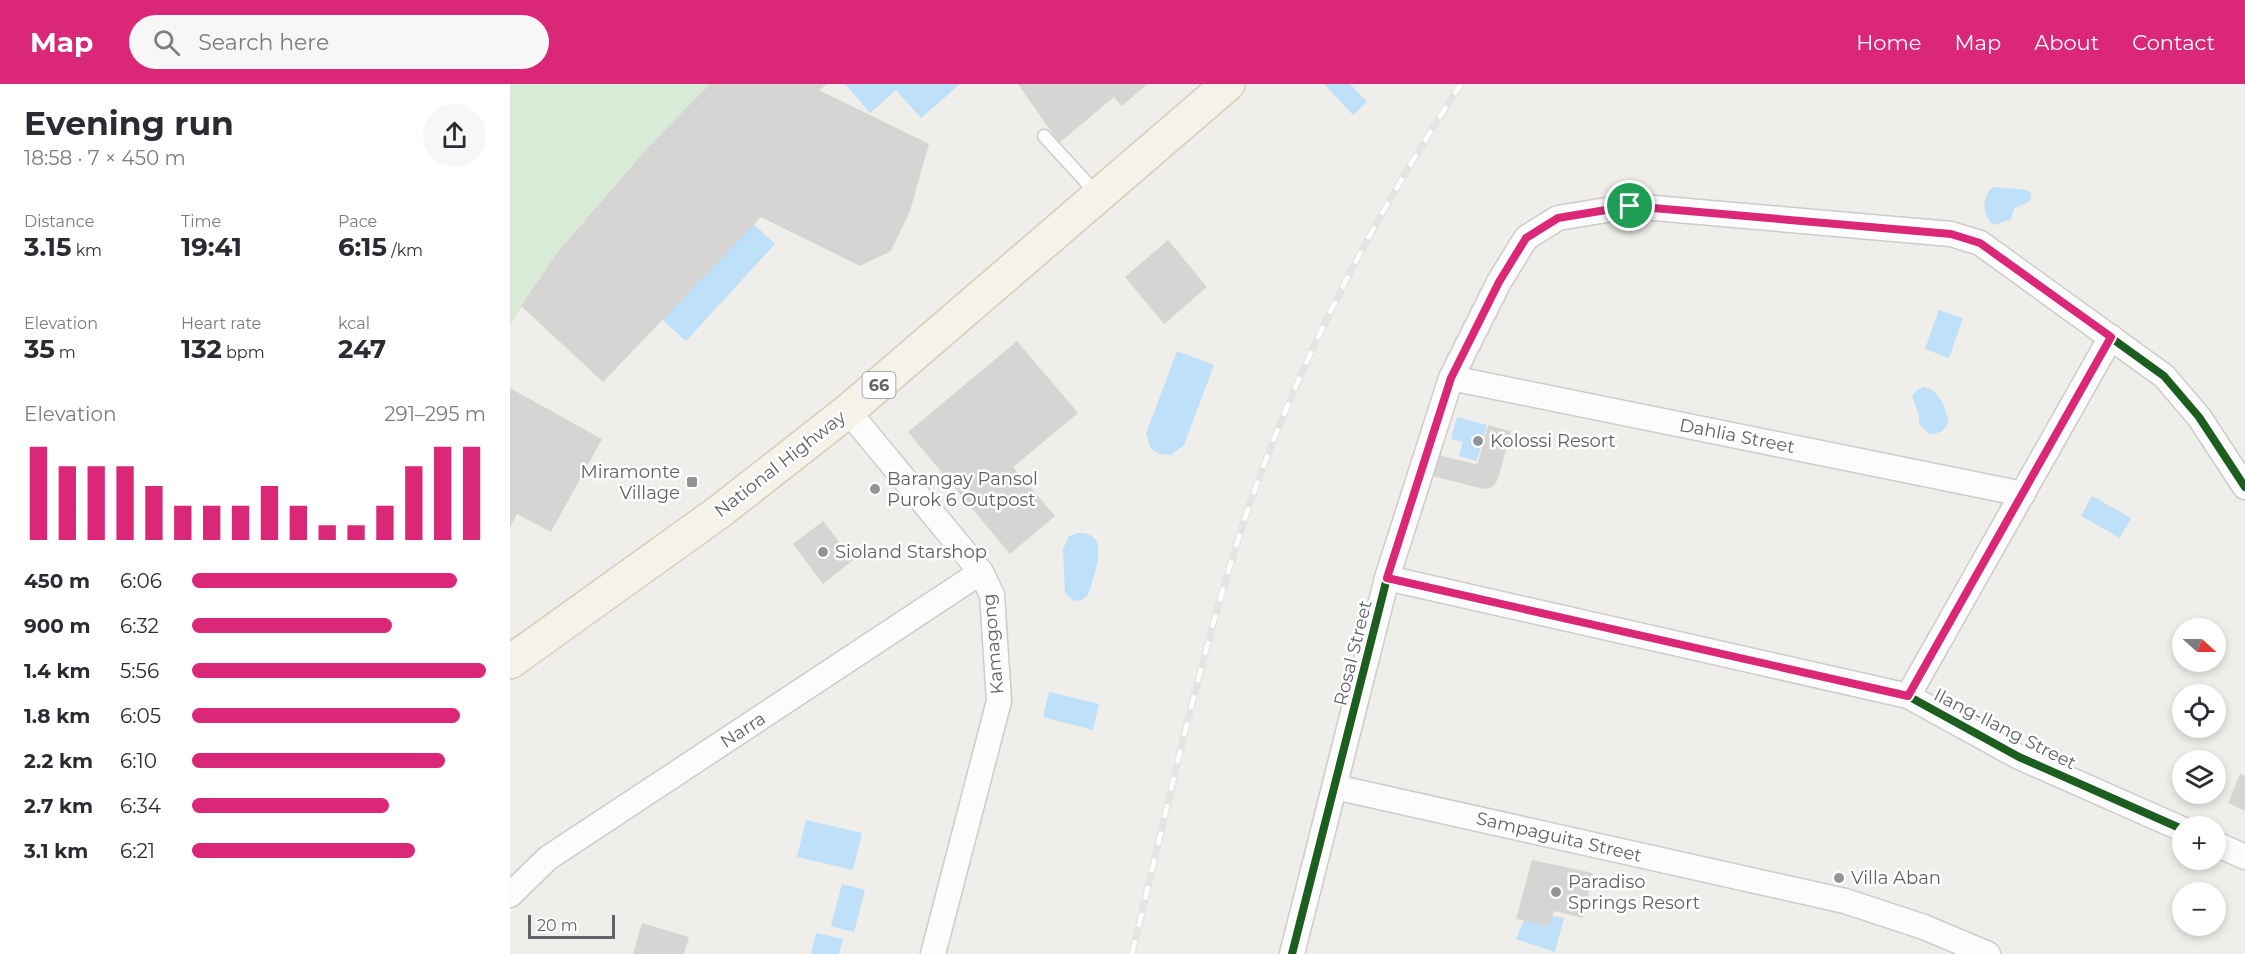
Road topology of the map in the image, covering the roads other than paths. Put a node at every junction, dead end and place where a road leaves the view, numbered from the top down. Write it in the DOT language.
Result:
graph roads {
  1 [pos="1228,84"];
  2 [pos="1044,136"];
  3 [pos="1099,196"];
  4 [pos="2111,337"];
  5 [pos="1451,378"];
  6 [pos="848,411"];
  7 [pos="2245,487"];
  8 [pos="2023,494"];
  9 [pos="981,572"];
  10 [pos="1387,578"];
  11 [pos="510,662"];
  12 [pos="1908,696"];
  13 [pos="1335,788"];
  14 [pos="2172,825"];
  15 [pos="2226,848"];
  16 [pos="2245,857"];
  17 [pos="510,895"];
  18 [pos="933,954"];
  19 [pos="1292,954"];
  20 [pos="1988,954"];
  1 -- 3 [label="main road, National Highway / 66"];
  2 -- 3 [label="lane"];
  3 -- 6 [label="main road, National Highway / 66"];
  4 -- 5 [label="street, Rosal Street"];
  4 -- 7 [label="street, Rosal Street"];
  4 -- 8 [label="street"];
  5 -- 8 [label="street, Dahlia Street"];
  5 -- 10 [label="street, Rosal Street"];
  6 -- 9 [label="street, Kamagong"];
  6 -- 11 [label="main road, National Highway / 66"];
  8 -- 12 [label="street"];
  9 -- 17 [label="street, Narra"];
  9 -- 18 [label="street, Kamagong"];
  10 -- 12 [label="street, Ilang-Ilang Street"];
  10 -- 13 [label="street, Rosal Street"];
  12 -- 14 [label="street, Ilang-Ilang Street"];
  13 -- 19 [label="street, Rosal Street"];
  13 -- 20 [label="street, Sampaguita Street"];
  15 -- 16 [label="street"];
}
